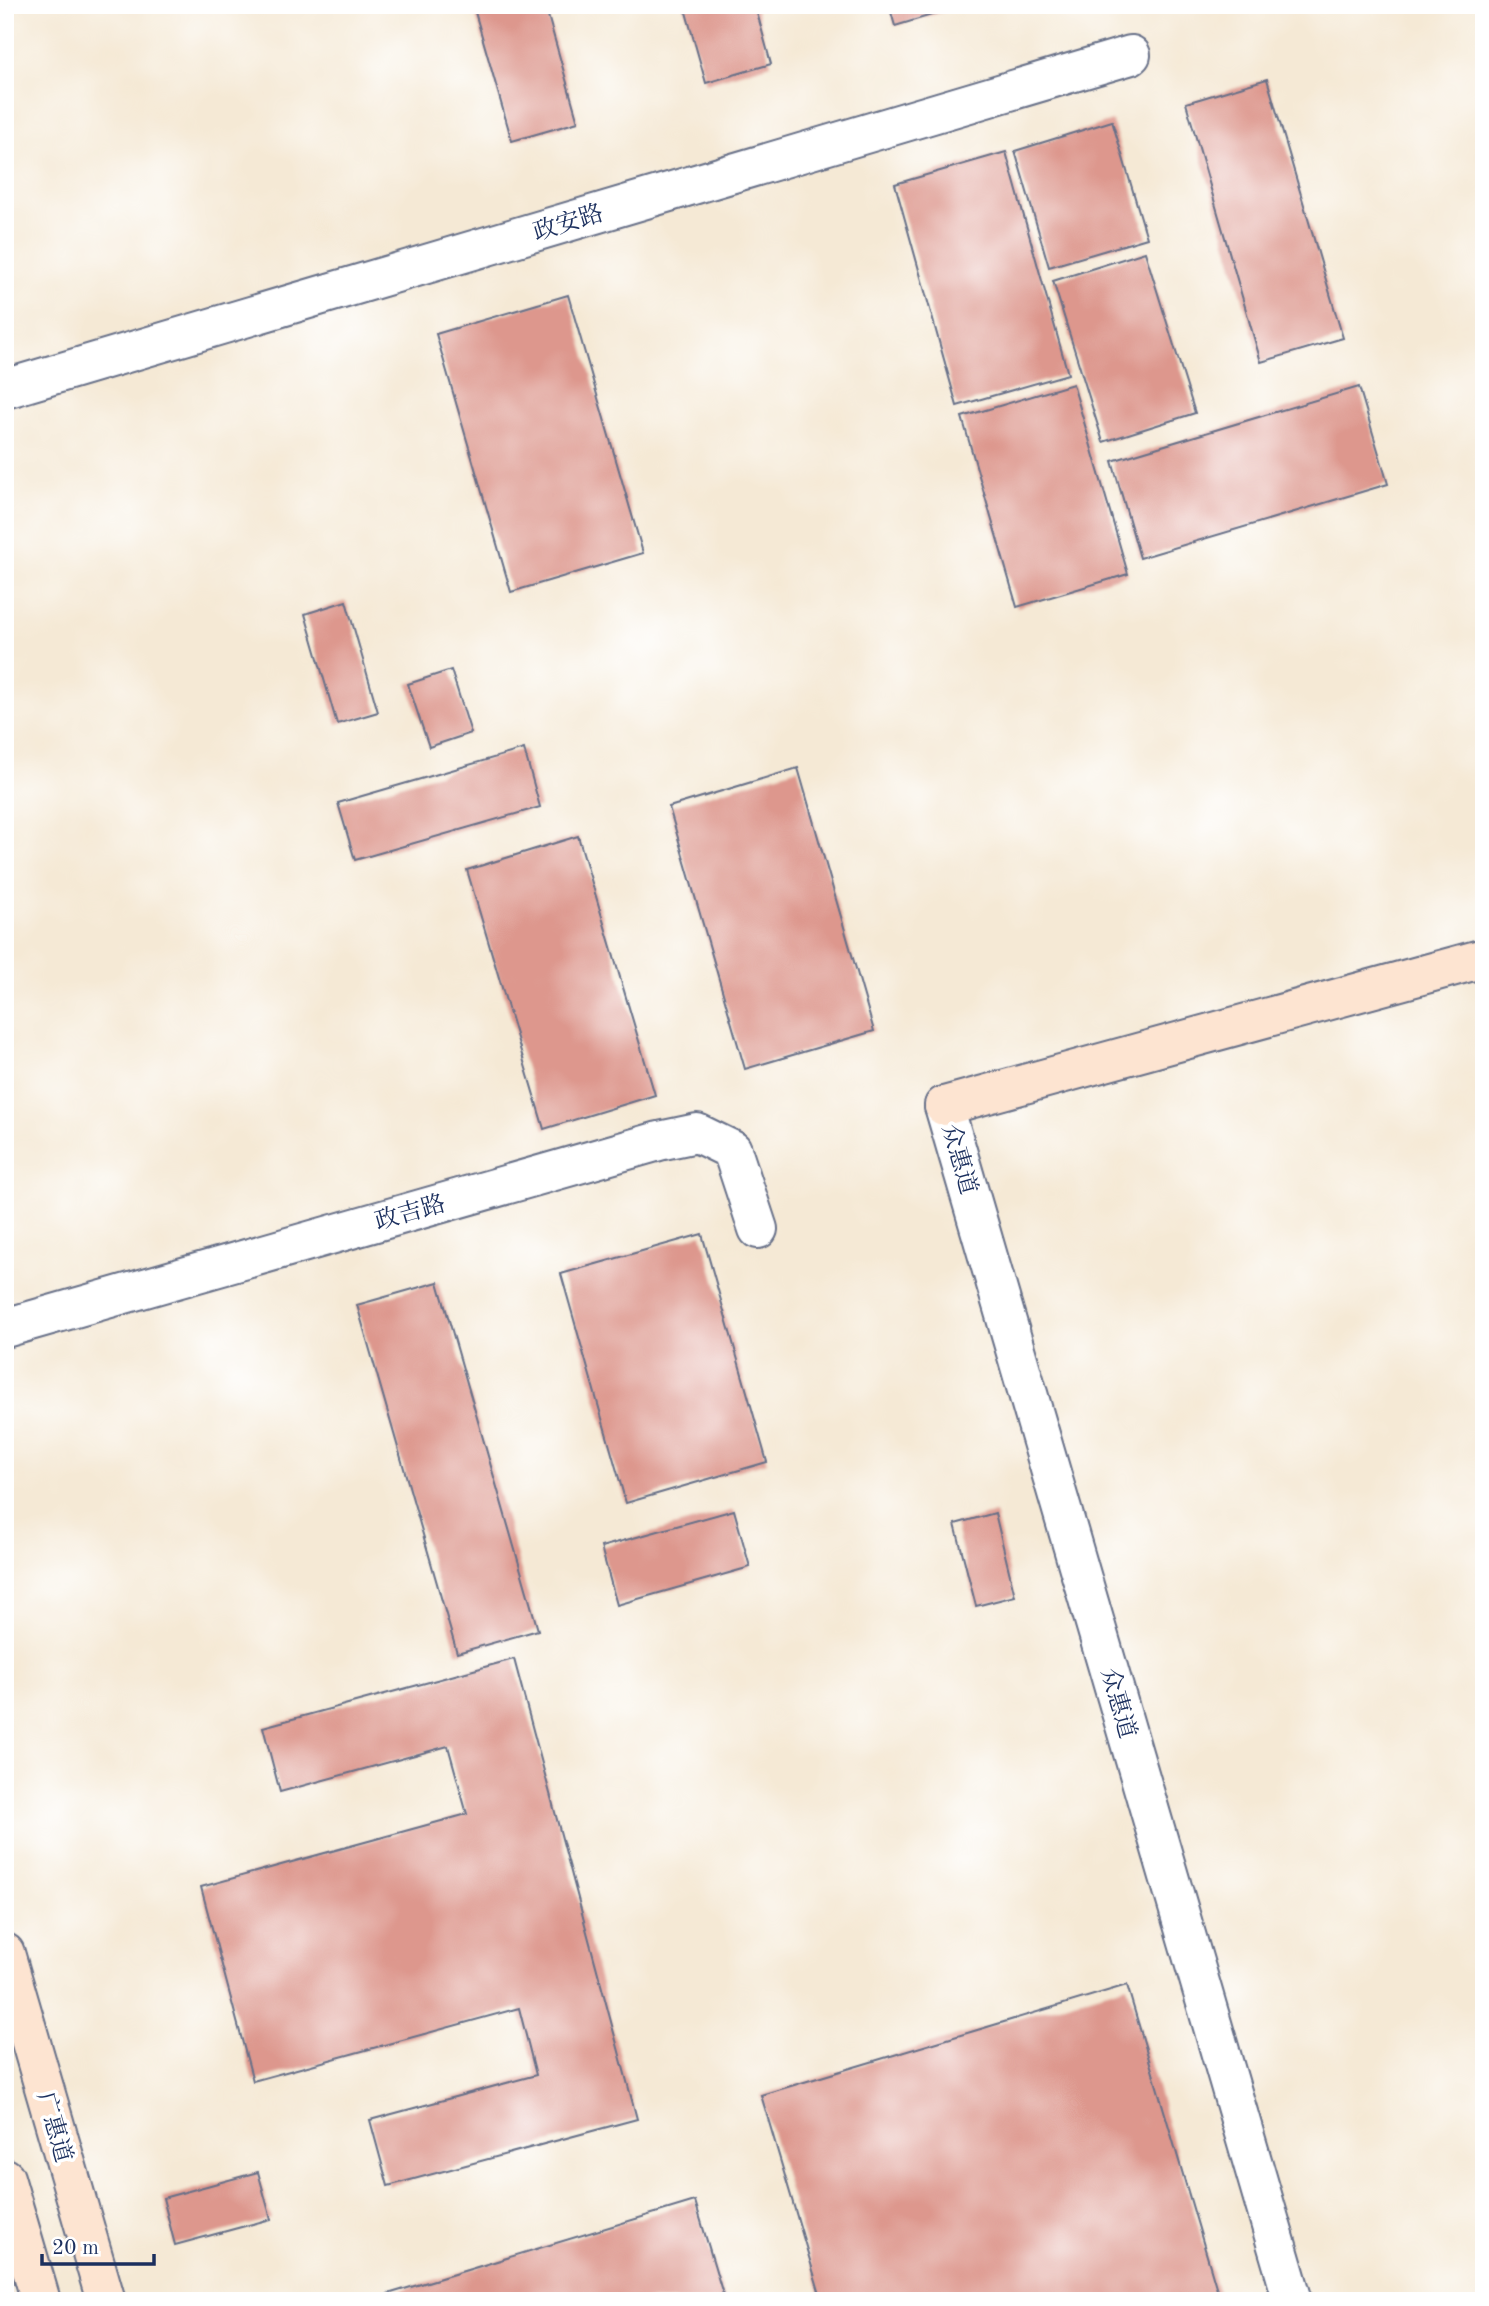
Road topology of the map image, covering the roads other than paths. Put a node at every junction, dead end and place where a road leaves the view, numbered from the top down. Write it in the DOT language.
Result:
graph roads {
  1 [pos="1131,55"];
  2 [pos="5,389"];
  3 [pos="1484,958"];
  4 [pos="758,1229"];
  5 [pos="5,1328"];
  6 [pos="5,1953"];
  7 [pos="5,2178"];
  8 [pos="41,2301"];
  9 [pos="106,2301"];
  10 [pos="1293,2301"];
  1 -- 2 [label="street, 政安路"];
  3 -- 10 [label="street, 众惠道"];
  4 -- 5 [label="street, 政吉路"];
  6 -- 9 [label="street, 广惠道"];
  7 -- 8 [label="street"];
}
